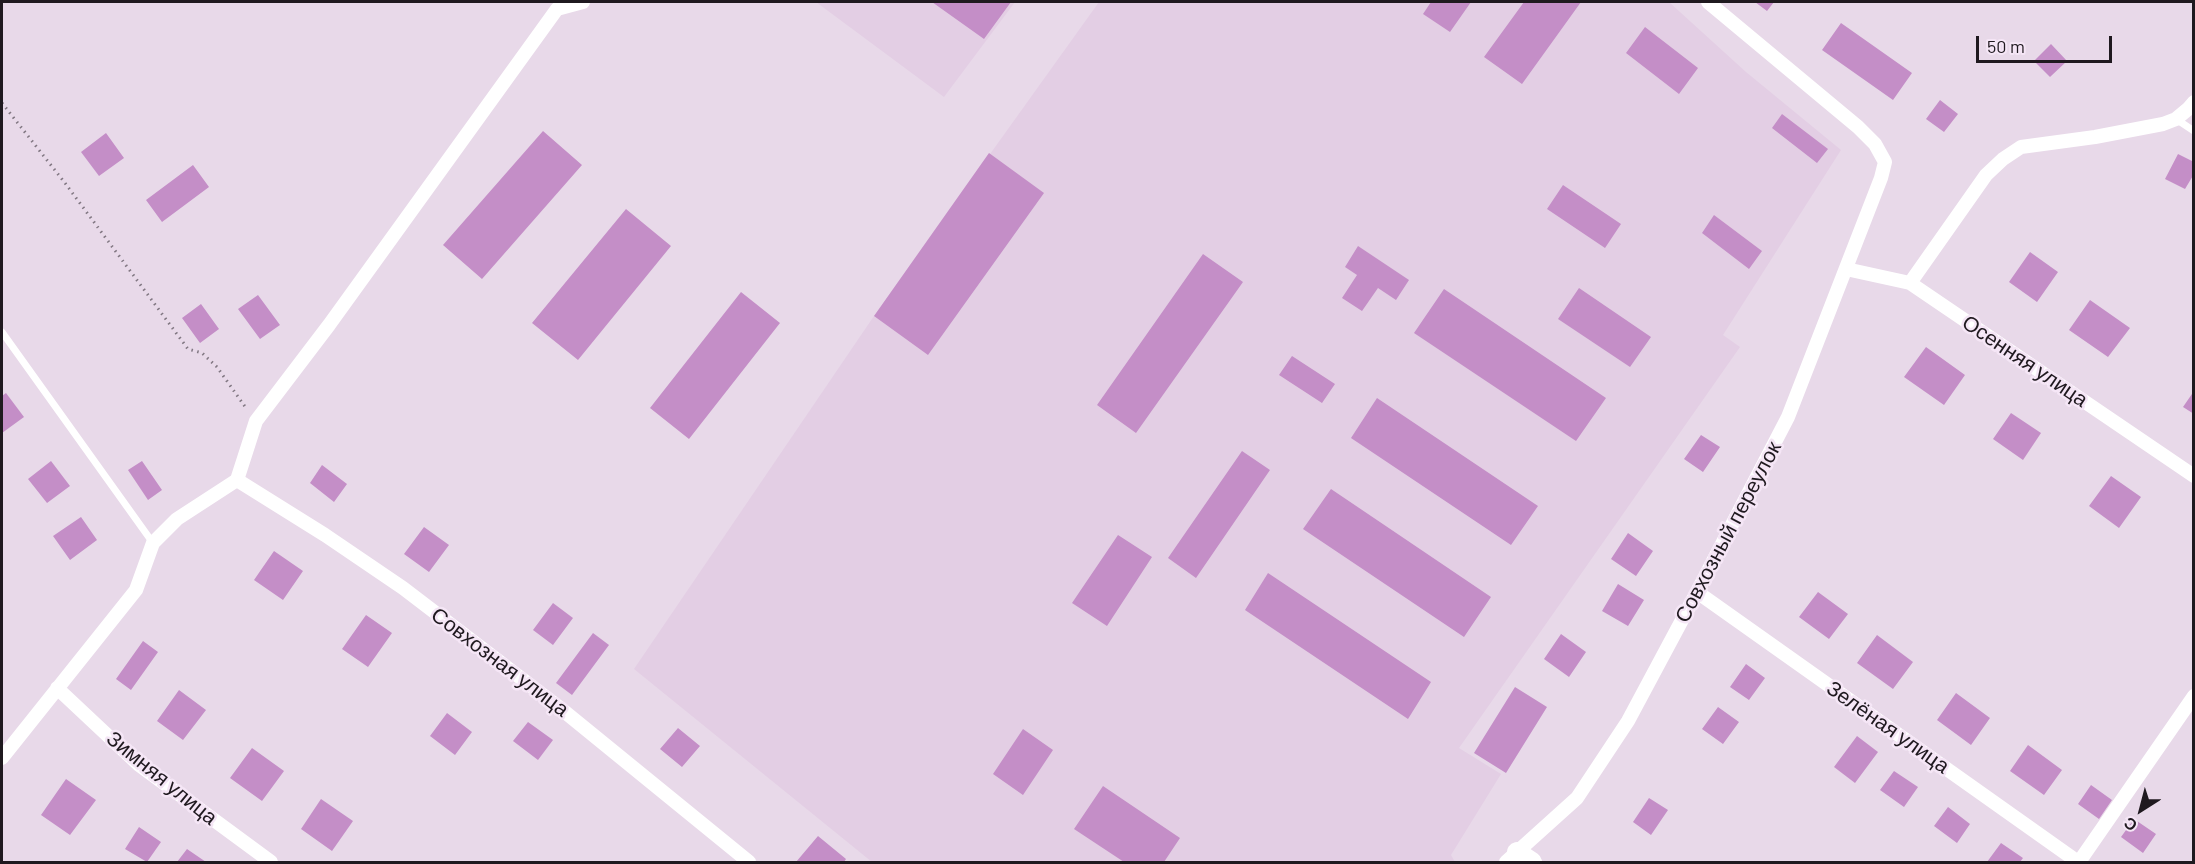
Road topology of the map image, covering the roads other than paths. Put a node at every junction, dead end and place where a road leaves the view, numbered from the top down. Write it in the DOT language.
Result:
graph roads {
  1 [pos="583,2"];
  2 [pos="1708,2"];
  3 [pos="2193,102"];
  4 [pos="2176,119"];
  5 [pos="2193,130"];
  6 [pos="1846,269"];
  7 [pos="1910,283"];
  8 [pos="2,332"];
  9 [pos="2193,477"];
  10 [pos="237,480"];
  11 [pos="153,543"];
  12 [pos="1697,592"];
  13 [pos="57,688"];
  14 [pos="2193,696"];
  15 [pos="2,758"];
  16 [pos="1518,859"];
  17 [pos="271,862"];
  18 [pos="749,862"];
  19 [pos="2079,862"];
  1 -- 10 [label="street"];
  2 -- 6 [label="street, Совхозный переулок"];
  3 -- 4 [label="street"];
  4 -- 5 [label="lane"];
  4 -- 7 [label="street"];
  6 -- 7 [label="street, Осенняя улица"];
  6 -- 12 [label="street, Совхозный переулок"];
  7 -- 9 [label="street, Осенняя улица"];
  8 -- 11 [label="lane"];
  10 -- 11 [label="street"];
  10 -- 18 [label="street, Совхозная улица"];
  11 -- 13 [label="street"];
  12 -- 16 [label="street, Совхозный переулок"];
  12 -- 19 [label="street, Зелёная улица"];
  13 -- 15 [label="street"];
  13 -- 17 [label="street, Зимняя улица"];
  14 -- 19 [label="street"];
}
